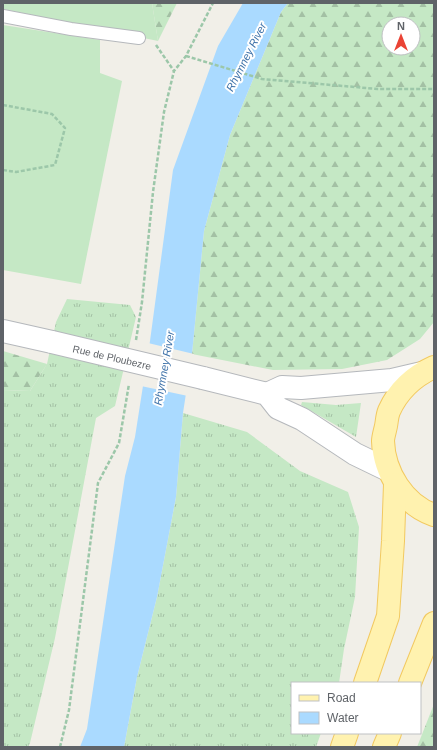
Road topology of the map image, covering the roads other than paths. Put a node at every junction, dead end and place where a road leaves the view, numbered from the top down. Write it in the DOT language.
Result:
graph roads {
  1 [pos="3,16"];
  2 [pos="139,38"];
  3 [pos="3,331"];
  4 [pos="428,370"];
  5 [pos="267,394"];
  6 [pos="392,477"];
  7 [pos="434,515"];
  8 [pos="434,622"];
  9 [pos="365,682"];
  10 [pos="410,682"];
  11 [pos="347,734"];
  12 [pos="390,734"];
  13 [pos="342,747"];
  14 [pos="384,747"];
  1 -- 2 [label="lane"];
  3 -- 5 [label="street, Rue de Ploubezre, bridge"];
  4 -- 5 [label="street"];
  4 -- 6 [label="main road"];
  5 -- 6 [label="street"];
  6 -- 7 [label="main road"];
  6 -- 9 [label="main road"];
  8 -- 10 [label="main road"];
  11 -- 13 [label="main road"];
  12 -- 14 [label="main road"];
}
